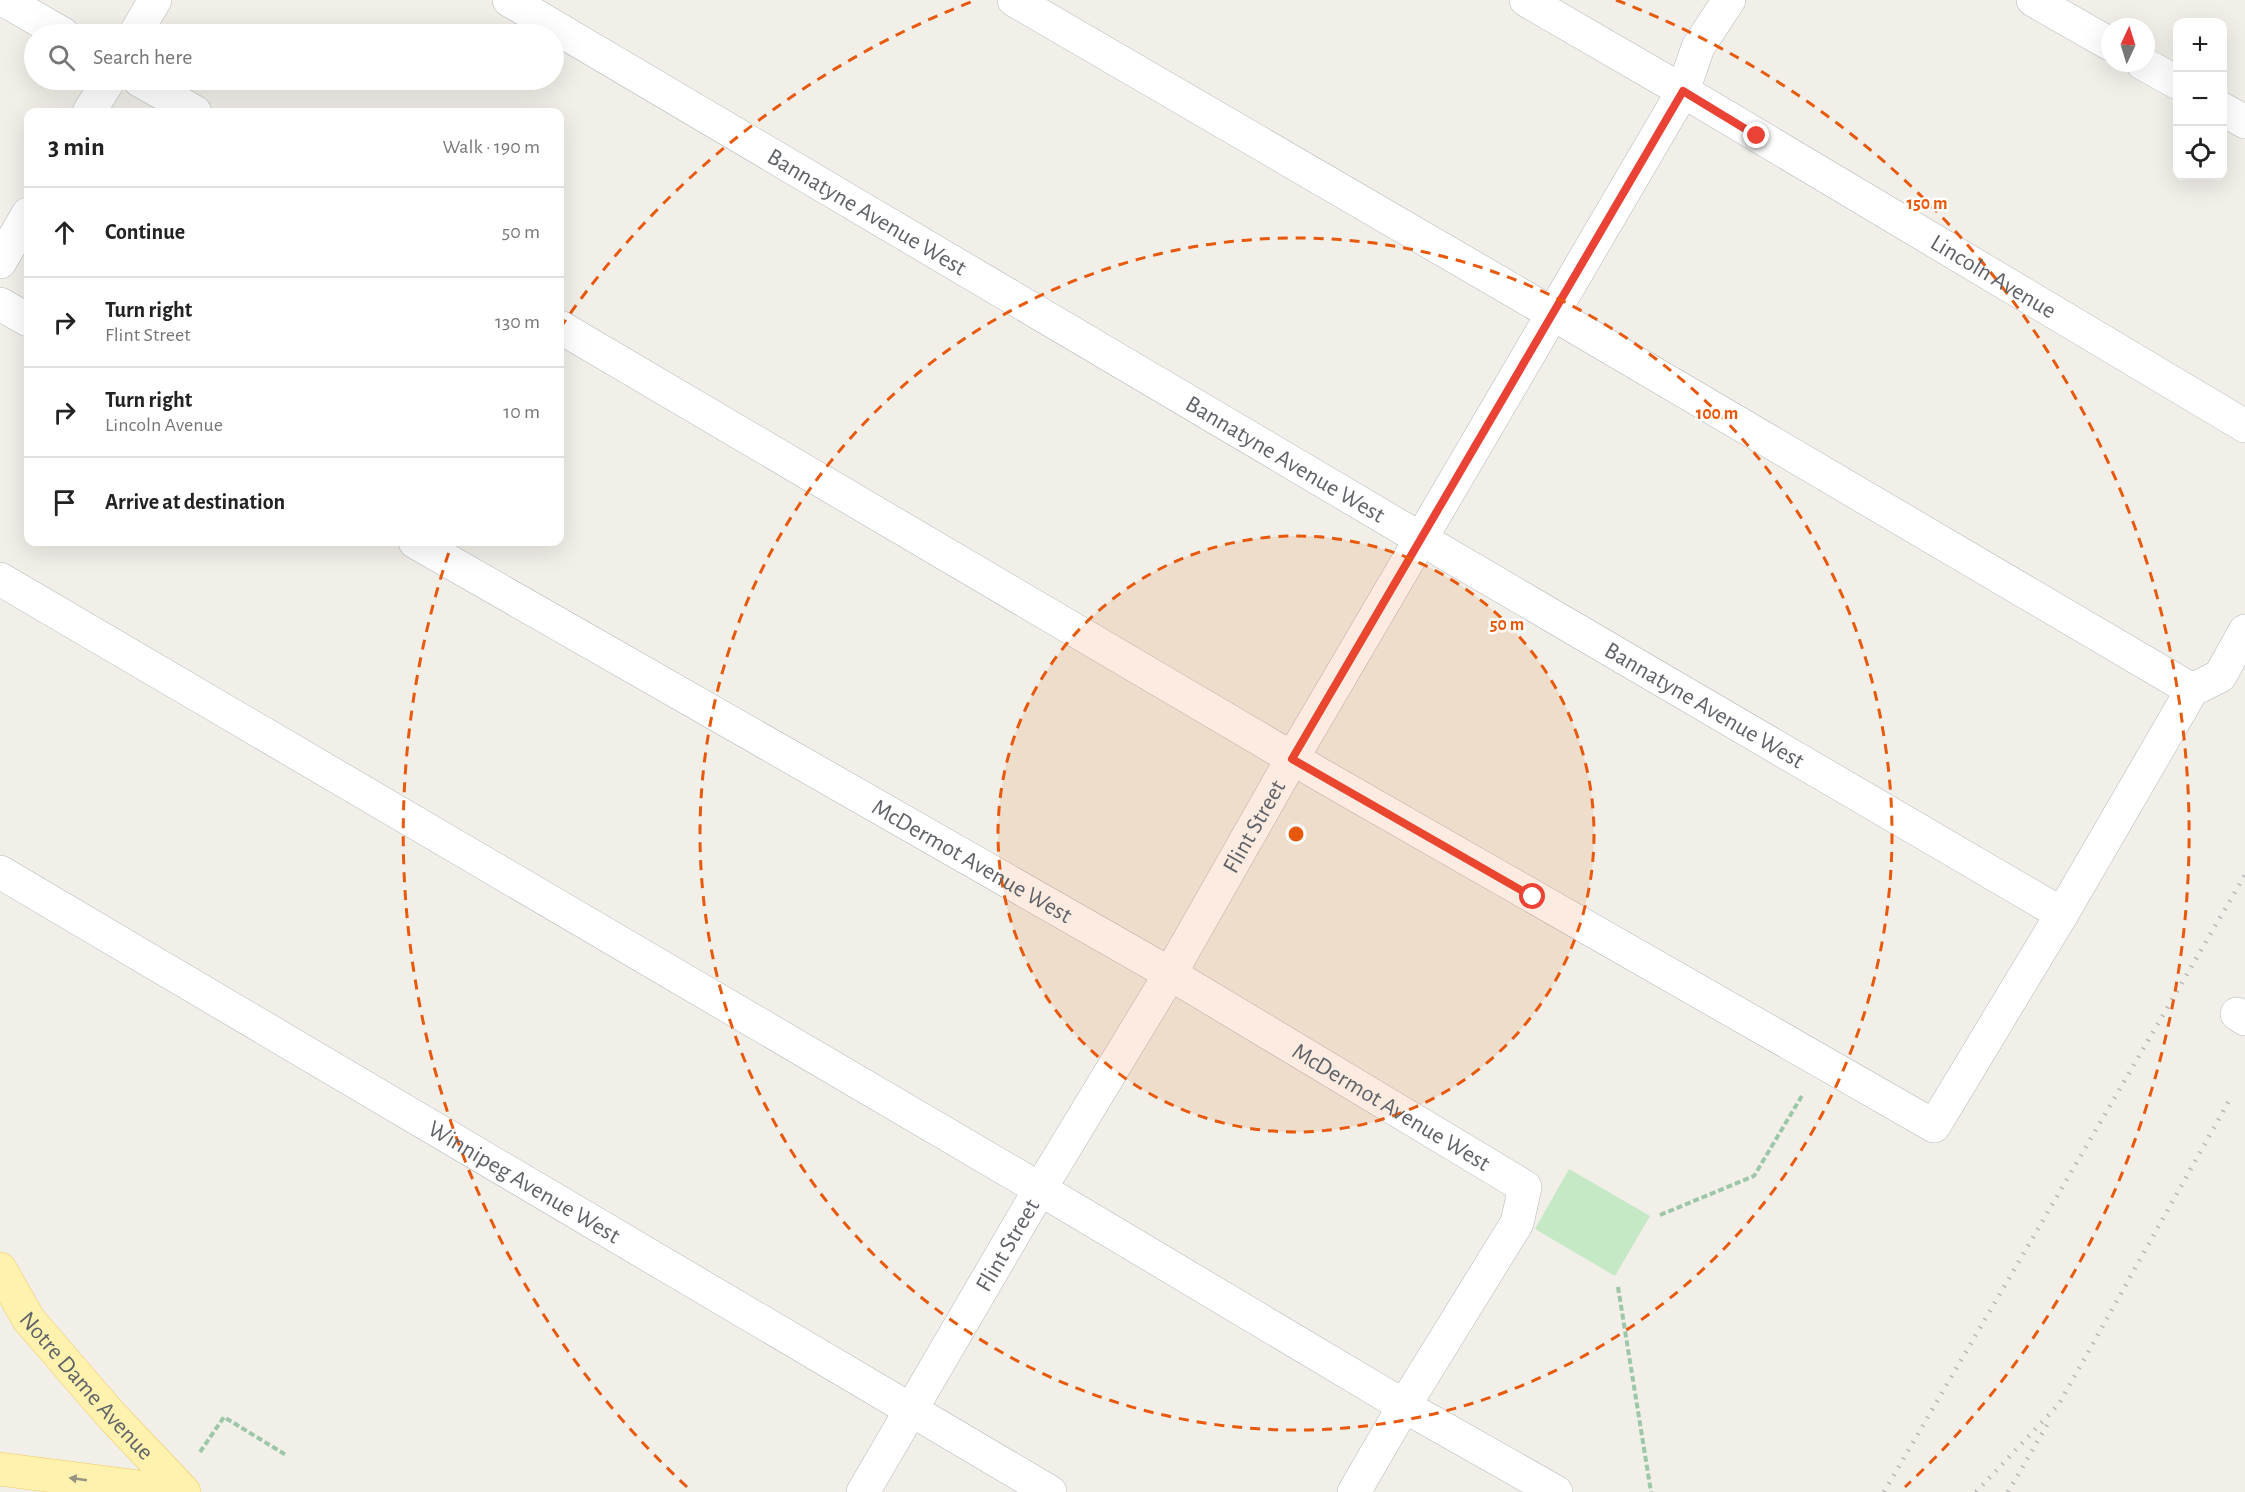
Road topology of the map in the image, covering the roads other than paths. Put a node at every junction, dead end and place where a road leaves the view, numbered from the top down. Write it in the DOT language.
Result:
graph roads {
  1 [pos="4,0"];
  2 [pos="155,0"];
  3 [pos="510,0"];
  4 [pos="1014,0"];
  5 [pos="1526,0"];
  6 [pos="1729,0"];
  7 [pos="2033,0"];
  8 [pos="46,24"];
  9 [pos="141,24"];
  10 [pos="551,24"];
  11 [pos="564,32"];
  12 [pos="2101,39"];
  13 [pos="2155,70"];
  14 [pos="2173,80"];
  15 [pos="103,90"];
  16 [pos="156,90"];
  17 [pos="1683,91"];
  18 [pos="92,108"];
  19 [pos="188,108"];
  20 [pos="2227,111"];
  21 [pos="2245,122"];
  22 [pos="24,221"];
  23 [pos="0,262"];
  24 [pos="0,304"];
  25 [pos="1553,314"];
  26 [pos="24,318"];
  27 [pos="564,329"];
  28 [pos="2245,426"];
  29 [pos="1421,539"];
  30 [pos="422,546"];
  31 [pos="0,579"];
  32 [pos="2245,631"];
  33 [pos="2192,690"];
  34 [pos="1292,759"];
  35 [pos="0,872"];
  36 [pos="2062,914"];
  37 [pos="1170,974"];
  38 [pos="1040,1189"];
  39 [pos="0,1269"];
  40 [pos="1404,1406"];
  41 [pos="911,1410"];
  42 [pos="13,1470"];
  43 [pos="178,1492"];
  44 [pos="184,1492"];
  45 [pos="863,1492"];
  46 [pos="1050,1492"];
  47 [pos="1354,1492"];
  48 [pos="1556,1492"];
  1 -- 8 [label="street"];
  2 -- 9 [label="street"];
  3 -- 10 [label="street, Bannatyne Avenue West"];
  4 -- 25 [label="street"];
  5 -- 17 [label="street, Lincoln Avenue"];
  6 -- 17 [label="street, Flint Street"];
  7 -- 12 [label="street"];
  11 -- 29 [label="street, Bannatyne Avenue West"];
  13 -- 14 [label="street"];
  15 -- 18 [label="street"];
  16 -- 19 [label="street"];
  17 -- 25 [label="street, Flint Street"];
  17 -- 28 [label="street, Lincoln Avenue"];
  20 -- 21 [label="street"];
  22 -- 23 [label="street"];
  24 -- 26 [label="street"];
  25 -- 29 [label="street, Flint Street"];
  25 -- 33 [label="street"];
  27 -- 34 [label="street"];
  29 -- 34 [label="street, Flint Street"];
  29 -- 36 [label="street, Bannatyne Avenue West"];
  30 -- 37 [label="street, McDermot Avenue West"];
  31 -- 38 [label="street"];
  32 -- 33 [label="street"];
  33 -- 36 [label="street"];
  34 -- 36 [label="street"];
  34 -- 37 [label="street, Flint Street"];
  35 -- 41 [label="street, Winnipeg Avenue West"];
  37 -- 38 [label="street, Flint Street"];
  37 -- 40 [label="street, McDermot Avenue West"];
  38 -- 40 [label="street"];
  38 -- 41 [label="street, Flint Street"];
  39 -- 44 [label="main road, Notre Dame Avenue"];
  40 -- 47 [label="street"];
  40 -- 48 [label="street"];
  41 -- 45 [label="street, Flint Street"];
  41 -- 46 [label="street, Winnipeg Avenue West"];
  43 -- 42 [label="main road, one-way"];
}
